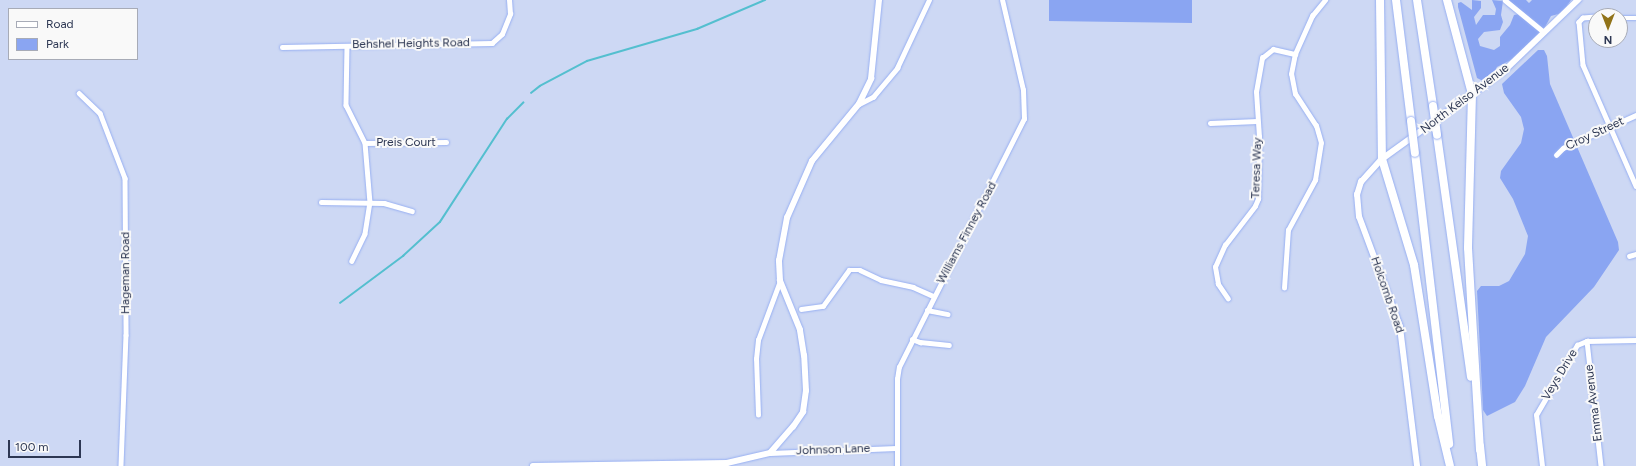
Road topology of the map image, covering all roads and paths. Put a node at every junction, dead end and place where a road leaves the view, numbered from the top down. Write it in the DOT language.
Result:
graph roads {
  1 [pos="509,0"];
  2 [pos="879,0"];
  3 [pos="929,0"];
  4 [pos="1002,0"];
  5 [pos="1325,0"];
  6 [pos="1380,0"];
  7 [pos="1396,0"];
  8 [pos="1417,0"];
  9 [pos="1448,0"];
  10 [pos="1505,0"];
  11 [pos="1578,0"];
  12 [pos="1588,17"];
  13 [pos="1544,32"];
  14 [pos="347,46"];
  15 [pos="282,47"];
  16 [pos="1295,54"];
  17 [pos="79,93"];
  18 [pos="1472,94"];
  19 [pos="859,104"];
  20 [pos="1636,115"];
  21 [pos="1257,121"];
  22 [pos="1210,123"];
  23 [pos="1610,127"];
  24 [pos="446,142"];
  25 [pos="365,143"];
  26 [pos="1556,155"];
  27 [pos="1382,159"];
  28 [pos="1636,186"];
  29 [pos="321,202"];
  30 [pos="370,202"];
  31 [pos="412,211"];
  32 [pos="1636,254"];
  33 [pos="1629,256"];
  34 [pos="352,261"];
  35 [pos="780,281"];
  36 [pos="1284,288"];
  37 [pos="933,296"];
  38 [pos="1228,299"];
  39 [pos="801,309"];
  40 [pos="927,310"];
  41 [pos="948,314"];
  42 [pos="912,339"];
  43 [pos="1636,340"];
  44 [pos="1587,341"];
  45 [pos="949,345"];
  46 [pos="758,415"];
  47 [pos="896,448"];
  48 [pos="1480,450"];
  49 [pos="770,453"];
  50 [pos="120,466"];
  51 [pos="533,466"];
  52 [pos="897,466"];
  53 [pos="1417,466"];
  54 [pos="1451,466"];
  55 [pos="1482,466"];
  56 [pos="1542,466"];
  57 [pos="1601,466"];
  1 -- 14 [label="street, Behshel Heights Road"];
  2 -- 19 [label="street"];
  3 -- 19 [label="street"];
  4 -- 37 [label="street, Williams Finney Road"];
  5 -- 16 [label="street"];
  6 -- 27 [label="highway"];
  7 -- 54 [label="highway, bridge"];
  8 -- 48 [label="highway, bridge"];
  9 -- 18 [label="highway"];
  10 -- 13 [label="street"];
  11 -- 13 [label="street, North Kelso Avenue"];
  12 -- 23 [label="street"];
  13 -- 18 [label="street, North Kelso Avenue"];
  14 -- 15 [label="street, Behshel Heights Road"];
  14 -- 25 [label="street"];
  16 -- 21 [label="street, Teresa Way"];
  16 -- 36 [label="street"];
  17 -- 50 [label="street, Hageman Road"];
  18 -- 27 [label="street, North Kelso Avenue"];
  18 -- 48 [label="highway"];
  19 -- 35 [label="street"];
  20 -- 23 [label="street, Croy Street"];
  21 -- 22 [label="street"];
  21 -- 38 [label="street, Teresa Way"];
  23 -- 26 [label="street, Croy Street"];
  23 -- 28 [label="street"];
  24 -- 25 [label="street, Preis Court"];
  25 -- 30 [label="street"];
  27 -- 53 [label="street, Holcomb Road"];
  27 -- 54 [label="highway"];
  29 -- 30 [label="street"];
  30 -- 31 [label="street"];
  30 -- 34 [label="street"];
  32 -- 33 [label="street"];
  35 -- 46 [label="street"];
  35 -- 49 [label="street"];
  37 -- 39 [label="street"];
  37 -- 40 [label="street, Williams Finney Road"];
  40 -- 41 [label="street"];
  40 -- 42 [label="street, Williams Finney Road"];
  42 -- 45 [label="street"];
  42 -- 47 [label="street, Williams Finney Road"];
  43 -- 44 [label="street, Veys Drive"];
  44 -- 56 [label="street, Veys Drive"];
  44 -- 57 [label="street, Emma Avenue"];
  47 -- 49 [label="street, Johnson Lane"];
  47 -- 52 [label="street, Williams Finney Road"];
  48 -- 55 [label="highway"];
  49 -- 51 [label="street"];
}
